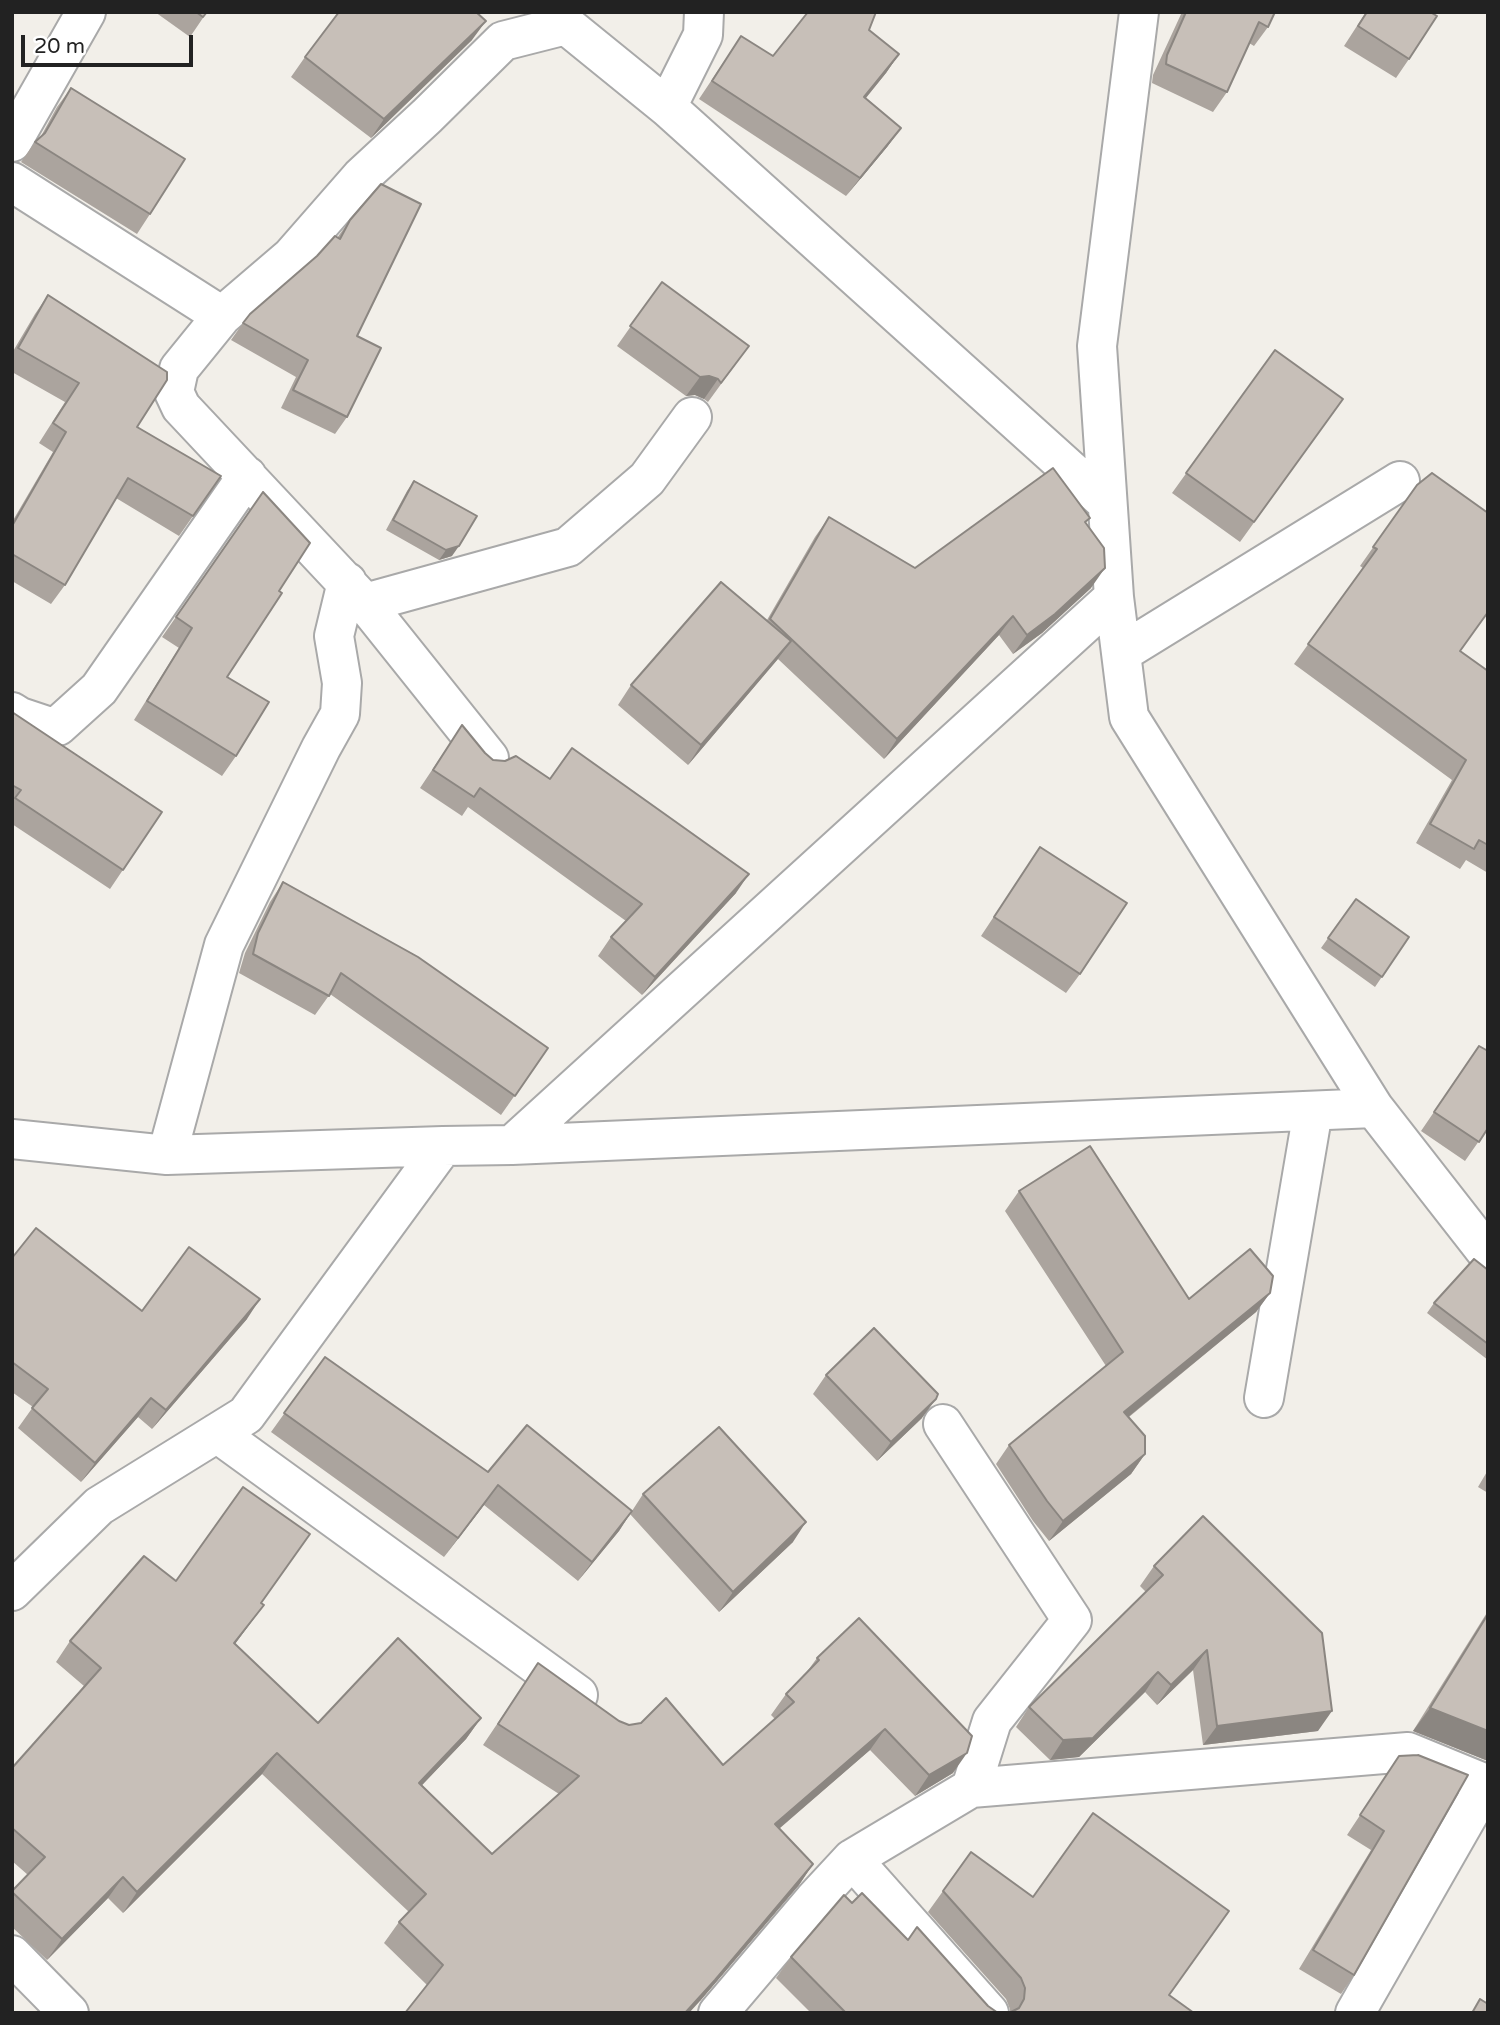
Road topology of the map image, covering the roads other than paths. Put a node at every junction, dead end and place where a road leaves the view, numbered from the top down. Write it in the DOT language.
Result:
graph roads {
  1 [pos="86,12"];
  2 [pos="704,12"];
  3 [pos="1139,12"];
  4 [pos="667,107"];
  5 [pos="12,142"];
  6 [pos="12,182"];
  7 [pos="222,316"];
  8 [pos="692,416"];
  9 [pos="247,476"];
  10 [pos="1400,481"];
  11 [pos="1107,503"];
  12 [pos="356,592"];
  13 [pos="1114,597"];
  14 [pos="1121,653"];
  15 [pos="12,712"];
  16 [pos="489,758"];
  17 [pos="1374,1108"];
  18 [pos="1313,1111"];
  19 [pos="12,1139"];
  20 [pos="512,1145"];
  21 [pos="443,1146"];
  22 [pos="167,1155"];
  23 [pos="1488,1254"];
  24 [pos="1264,1398"];
  25 [pos="943,1424"];
  26 [pos="217,1433"];
  27 [pos="12,1591"];
  28 [pos="606,1716"];
  29 [pos="1487,1785"];
  30 [pos="971,1788"];
  31 [pos="852,1859"];
  32 [pos="12,1955"];
  33 [pos="69,2013"];
  34 [pos="718,2013"];
  35 [pos="989,2013"];
  36 [pos="1355,2013"];
  1 -- 5 [label="street"];
  2 -- 4 [label="street"];
  3 -- 11 [label="street"];
  4 -- 7 [label="street"];
  4 -- 11 [label="street"];
  6 -- 7 [label="street"];
  7 -- 9 [label="street"];
  8 -- 12 [label="street"];
  9 -- 12 [label="street"];
  9 -- 15 [label="street"];
  10 -- 14 [label="street"];
  11 -- 13 [label="street"];
  12 -- 16 [label="street"];
  12 -- 22 [label="street"];
  13 -- 14 [label="street"];
  13 -- 20 [label="street"];
  14 -- 17 [label="street"];
  17 -- 18 [label="street"];
  17 -- 23 [label="street"];
  18 -- 20 [label="street"];
  18 -- 24 [label="street"];
  19 -- 22 [label="street"];
  20 -- 21 [label="street"];
  21 -- 22 [label="street"];
  21 -- 26 [label="street"];
  25 -- 30 [label="street"];
  26 -- 27 [label="street"];
  26 -- 28 [label="street"];
  29 -- 30 [label="street"];
  29 -- 36 [label="street"];
  30 -- 31 [label="street"];
  31 -- 34 [label="street"];
  31 -- 35 [label="street"];
  32 -- 33 [label="street"];
}
